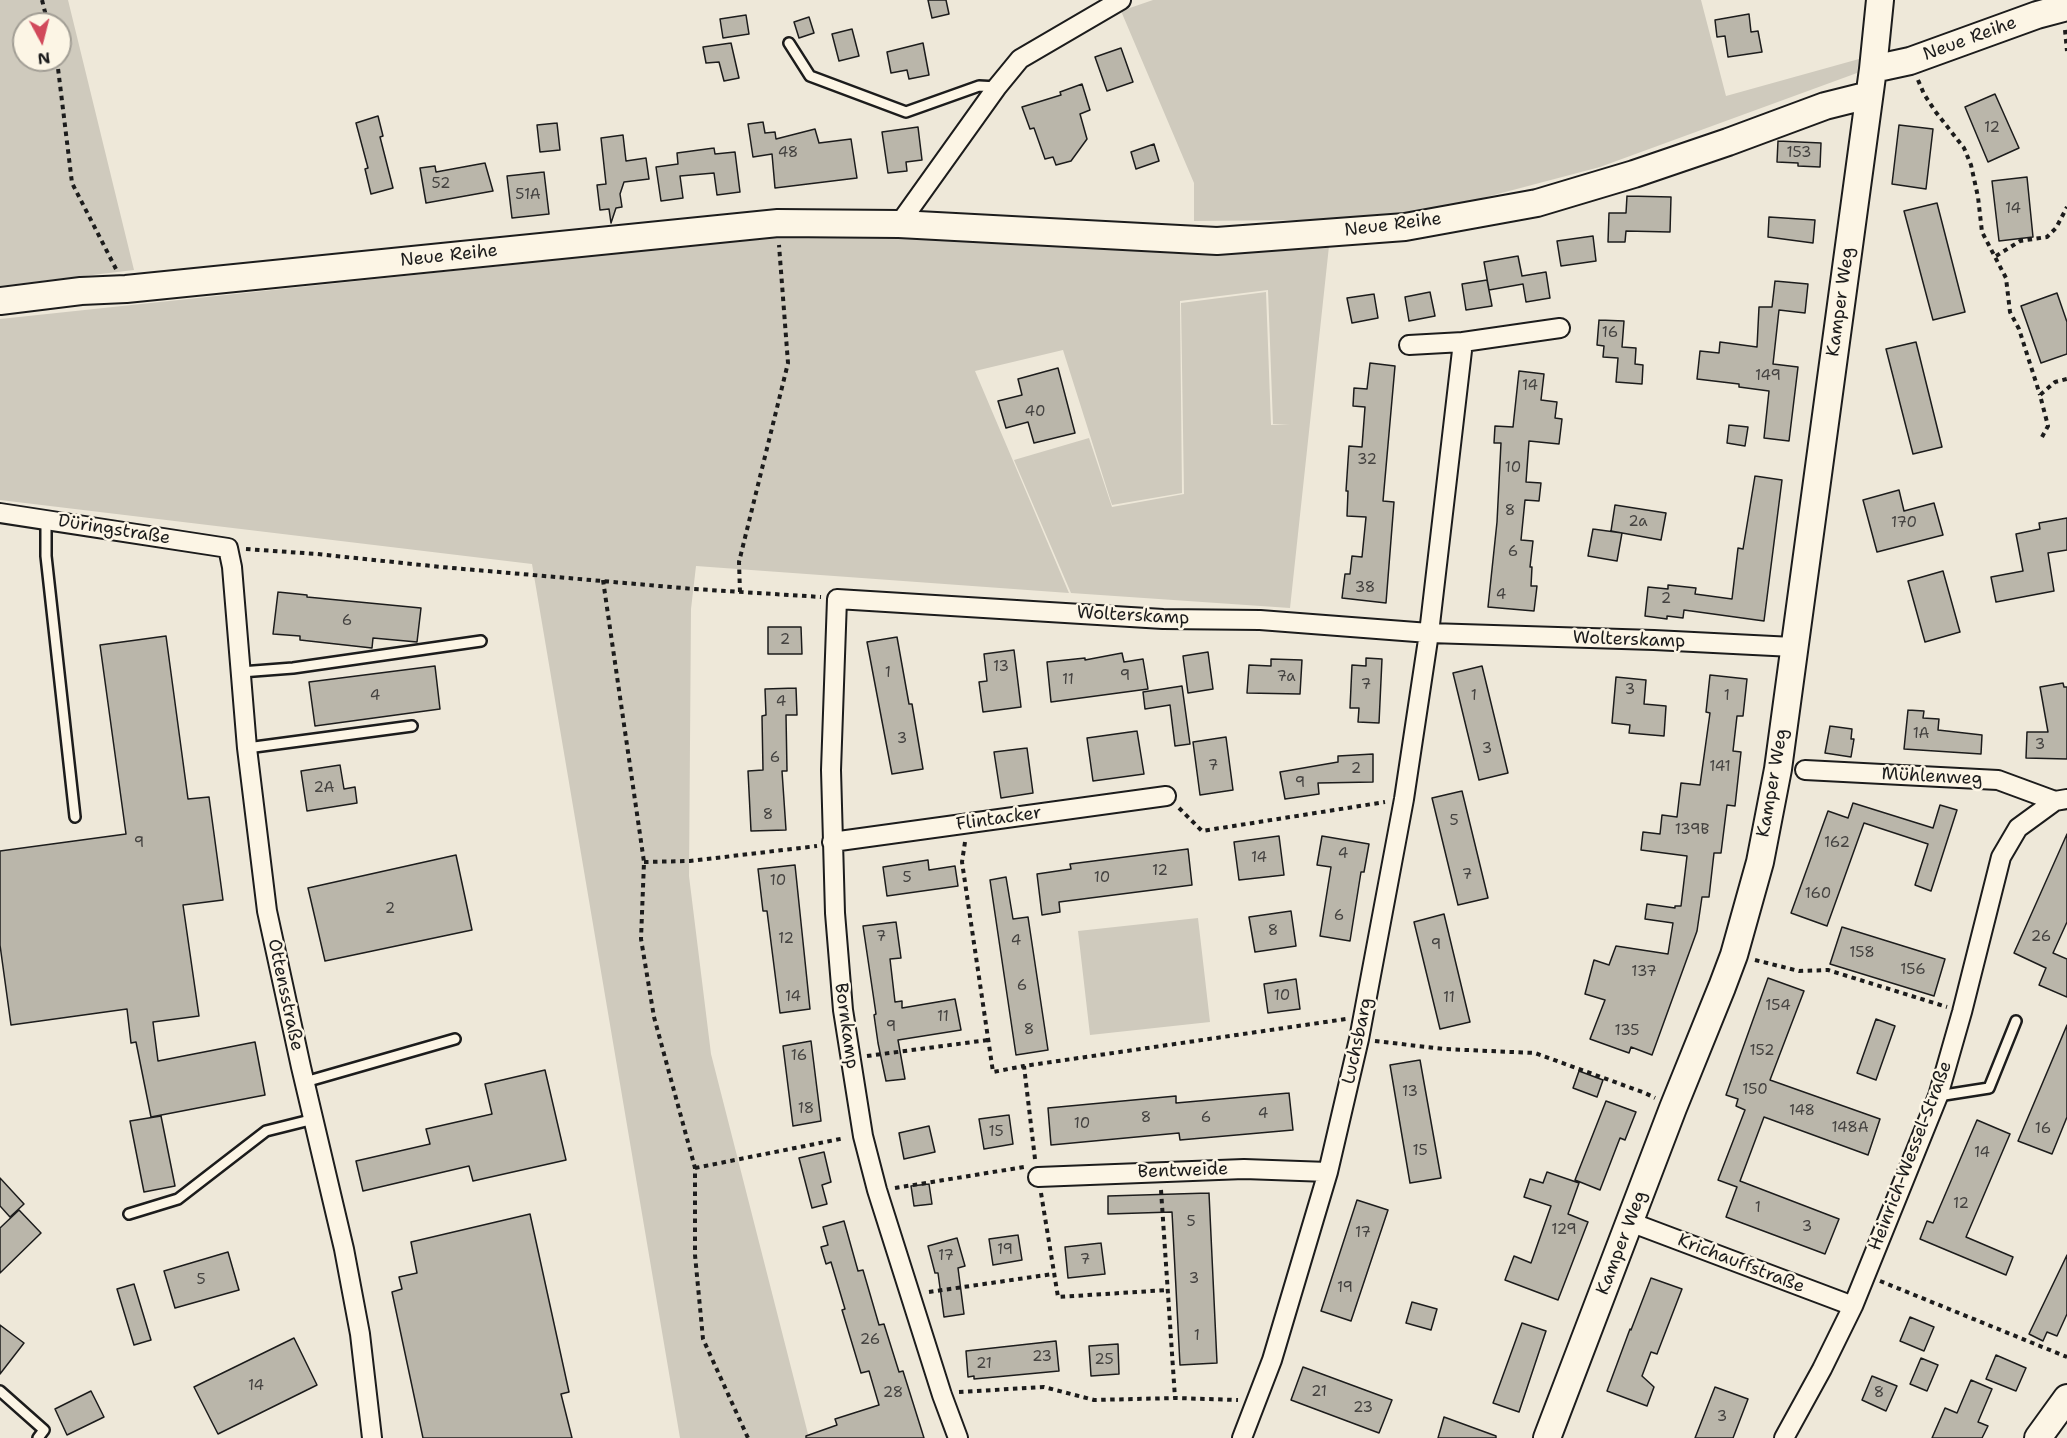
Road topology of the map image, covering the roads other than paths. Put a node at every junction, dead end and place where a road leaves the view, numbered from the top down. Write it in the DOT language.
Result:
graph roads {
  1 [pos="1121,0"];
  2 [pos="1880,0"];
  3 [pos="2067,7"];
  4 [pos="789,44"];
  5 [pos="1873,69"];
  6 [pos="997,87"];
  7 [pos="1869,95"];
  8 [pos="899,224"];
  9 [pos="0,301"];
  10 [pos="1560,328"];
  11 [pos="1463,342"];
  12 [pos="1409,345"];
  13 [pos="0,513"];
  14 [pos="46,520"];
  15 [pos="228,548"];
  16 [pos="837,598"];
  17 [pos="1429,633"];
  18 [pos="481,641"];
  19 [pos="1793,647"];
  20 [pos="241,672"];
  21 [pos="412,726"];
  22 [pos="247,748"];
  23 [pos="1805,770"];
  24 [pos="1166,796"];
  25 [pos="2061,800"];
  26 [pos="75,817"];
  27 [pos="2018,828"];
  28 [pos="832,842"];
  29 [pos="2016,1022"];
  30 [pos="455,1039"];
  31 [pos="305,1082"];
  32 [pos="1938,1096"];
  33 [pos="314,1119"];
  34 [pos="1037,1171"];
  35 [pos="1328,1172"];
  36 [pos="129,1214"];
  37 [pos="1630,1222"];
  38 [pos="1853,1306"];
  39 [pos="0,1391"];
  40 [pos="2067,1398"];
  41 [pos="38,1438"];
  42 [pos="372,1438"];
  43 [pos="958,1438"];
  44 [pos="1242,1438"];
  45 [pos="1547,1438"];
  46 [pos="1784,1438"];
  47 [pos="2038,1438"];
  1 -- 6 [label="street"];
  2 -- 5 [label="street, Kamper Weg"];
  3 -- 5 [label="street, Neue Reihe"];
  4 -- 6 [label="lane"];
  5 -- 7 [label="street, Kamper Weg"];
  6 -- 8 [label="street"];
  7 -- 8 [label="street, Neue Reihe"];
  7 -- 19 [label="street, Kamper Weg"];
  8 -- 9 [label="street, Neue Reihe"];
  10 -- 11 [label="street"];
  11 -- 12 [label="street"];
  11 -- 17 [label="street"];
  13 -- 14 [label="street, Düringstraße"];
  14 -- 15 [label="street, Düringstraße"];
  14 -- 26 [label="lane"];
  15 -- 20 [label="street, Ottensstraße"];
  16 -- 17 [label="street, Wolterskamp"];
  16 -- 28 [label="street, Bornkamp"];
  17 -- 19 [label="street, Wolterskamp"];
  17 -- 35 [label="street, Luchsbarg"];
  18 -- 20 [label="lane"];
  19 -- 37 [label="street, Kamper Weg"];
  20 -- 22 [label="street, Ottensstraße"];
  21 -- 22 [label="lane"];
  22 -- 31 [label="street, Ottensstraße"];
  23 -- 25 [label="street, Mühlenweg"];
  24 -- 28 [label="street, Flintacker"];
  25 -- 27 [label="street, Mühlenweg"];
  27 -- 32 [label="street, Heinrich-Wessel-Straße"];
  28 -- 43 [label="street, Bornkamp"];
  29 -- 32 [label="lane"];
  30 -- 31 [label="lane"];
  31 -- 33 [label="street, Ottensstraße"];
  32 -- 38 [label="street, Heinrich-Wessel-Straße"];
  33 -- 36 [label="lane"];
  33 -- 42 [label="street, Ottensstraße"];
  34 -- 35 [label="street, Bentweide"];
  35 -- 44 [label="street, Luchsbarg"];
  37 -- 38 [label="street, Krichauffstraße"];
  37 -- 45 [label="street, Kamper Weg"];
  38 -- 46 [label="street, Heinrich-Wessel-Straße"];
  39 -- 41 [label="lane"];
  40 -- 47 [label="street"];
}
